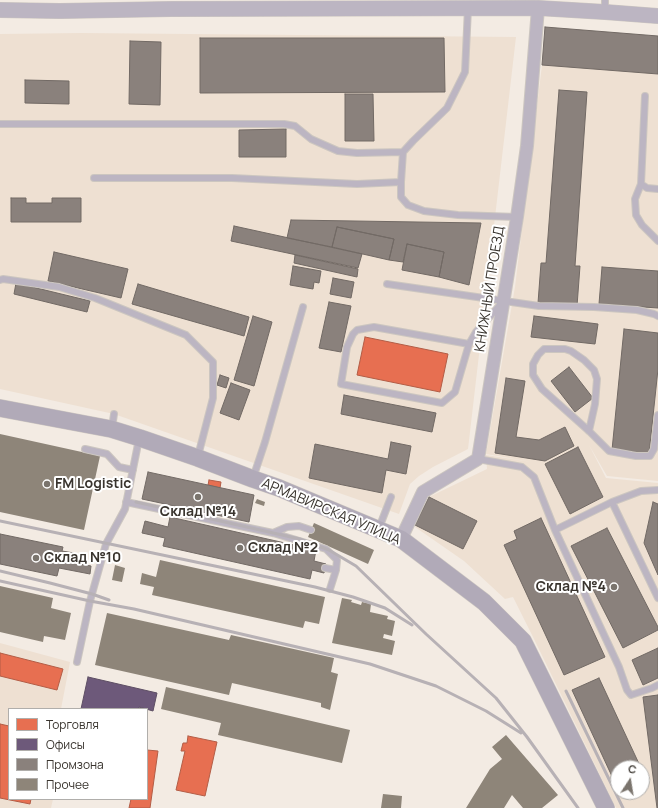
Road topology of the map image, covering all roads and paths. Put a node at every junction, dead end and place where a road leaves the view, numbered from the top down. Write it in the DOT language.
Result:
graph roads {
  1 [pos="429,4"];
  2 [pos="605,6"];
  3 [pos="468,8"];
  4 [pos="538,8"];
  5 [pos="0,10"];
  6 [pos="658,16"];
  7 [pos="645,96"];
  8 [pos="0,124"];
  9 [pos="403,152"];
  10 [pos="94,178"];
  11 [pos="401,182"];
  12 [pos="641,184"];
  13 [pos="658,189"];
  14 [pos="518,217"];
  15 [pos="658,241"];
  16 [pos="0,280"];
  17 [pos="387,284"];
  18 [pos="503,302"];
  19 [pos="303,307"];
  20 [pos="658,316"];
  21 [pos="470,344"];
  22 [pos="0,408"];
  23 [pos="658,415"];
  24 [pos="589,431"];
  25 [pos="140,438"];
  26 [pos="85,449"];
  27 [pos="198,458"];
  28 [pos="478,459"];
  29 [pos="133,470"];
  30 [pos="253,479"];
  31 [pos="658,490"];
  32 [pos="391,497"];
  33 [pos="126,502"];
  34 [pos="612,502"];
  35 [pos="378,529"];
  36 [pos="311,530"];
  37 [pos="555,530"];
  38 [pos="273,533"];
  39 [pos="401,539"];
  40 [pos="325,568"];
  41 [pos="336,570"];
  42 [pos="330,589"];
  43 [pos="658,598"];
  44 [pos="77,662"];
  45 [pos="658,685"];
  46 [pos="606,808"];
  1 -- 3 [label="street"];
  1 -- 5 [label="street"];
  2 -- 4 [label="street"];
  2 -- 6 [label="street"];
  3 -- 4 [label="street"];
  3 -- 9 [label="lane"];
  4 -- 14 [label="street, КНИЖНЫЙ ПРОЕЗД"];
  7 -- 12 [label="lane"];
  8 -- 9 [label="lane"];
  9 -- 11 [label="lane"];
  10 -- 11 [label="lane"];
  11 -- 14 [label="lane"];
  12 -- 13 [label="lane"];
  12 -- 15 [label="lane"];
  14 -- 18 [label="street, КНИЖНЫЙ ПРОЕЗД"];
  16 -- 27 [label="lane"];
  17 -- 18 [label="lane"];
  18 -- 20 [label="lane"];
  18 -- 21 [label="lane"];
  18 -- 28 [label="street, КНИЖНЫЙ ПРОЕЗД"];
  19 -- 30 [label="lane"];
  21 -- 21 [label="lane"];
  22 -- 25 [label="main road, АРМАВИРСКАЯ УЛИЦА"];
  23 -- 24 [label="lane"];
  24 -- 24 [label="lane"];
  25 -- 27 [label="main road, АРМАВИРСКАЯ УЛИЦА"];
  25 -- 29 [label="lane"];
  26 -- 29 [label="lane"];
  27 -- 30 [label="main road, АРМАВИРСКАЯ УЛИЦА"];
  28 -- 37 [label="lane"];
  28 -- 39 [label="street"];
  29 -- 33 [label="lane"];
  30 -- 35 [label="main road, АРМАВИРСКАЯ УЛИЦА"];
  31 -- 34 [label="lane"];
  32 -- 35 [label="lane"];
  33 -- 38 [label="lane"];
  33 -- 44 [label="lane"];
  34 -- 37 [label="lane"];
  34 -- 43 [label="lane"];
  35 -- 39 [label="main road, АРМАВИРСКАЯ УЛИЦА"];
  36 -- 38 [label="lane"];
  37 -- 45 [label="lane"];
  38 -- 41 [label="lane"];
  39 -- 46 [label="main road, АРМАВИРСКАЯ УЛИЦА"];
  40 -- 41 [label="lane"];
  41 -- 42 [label="lane"];
}
